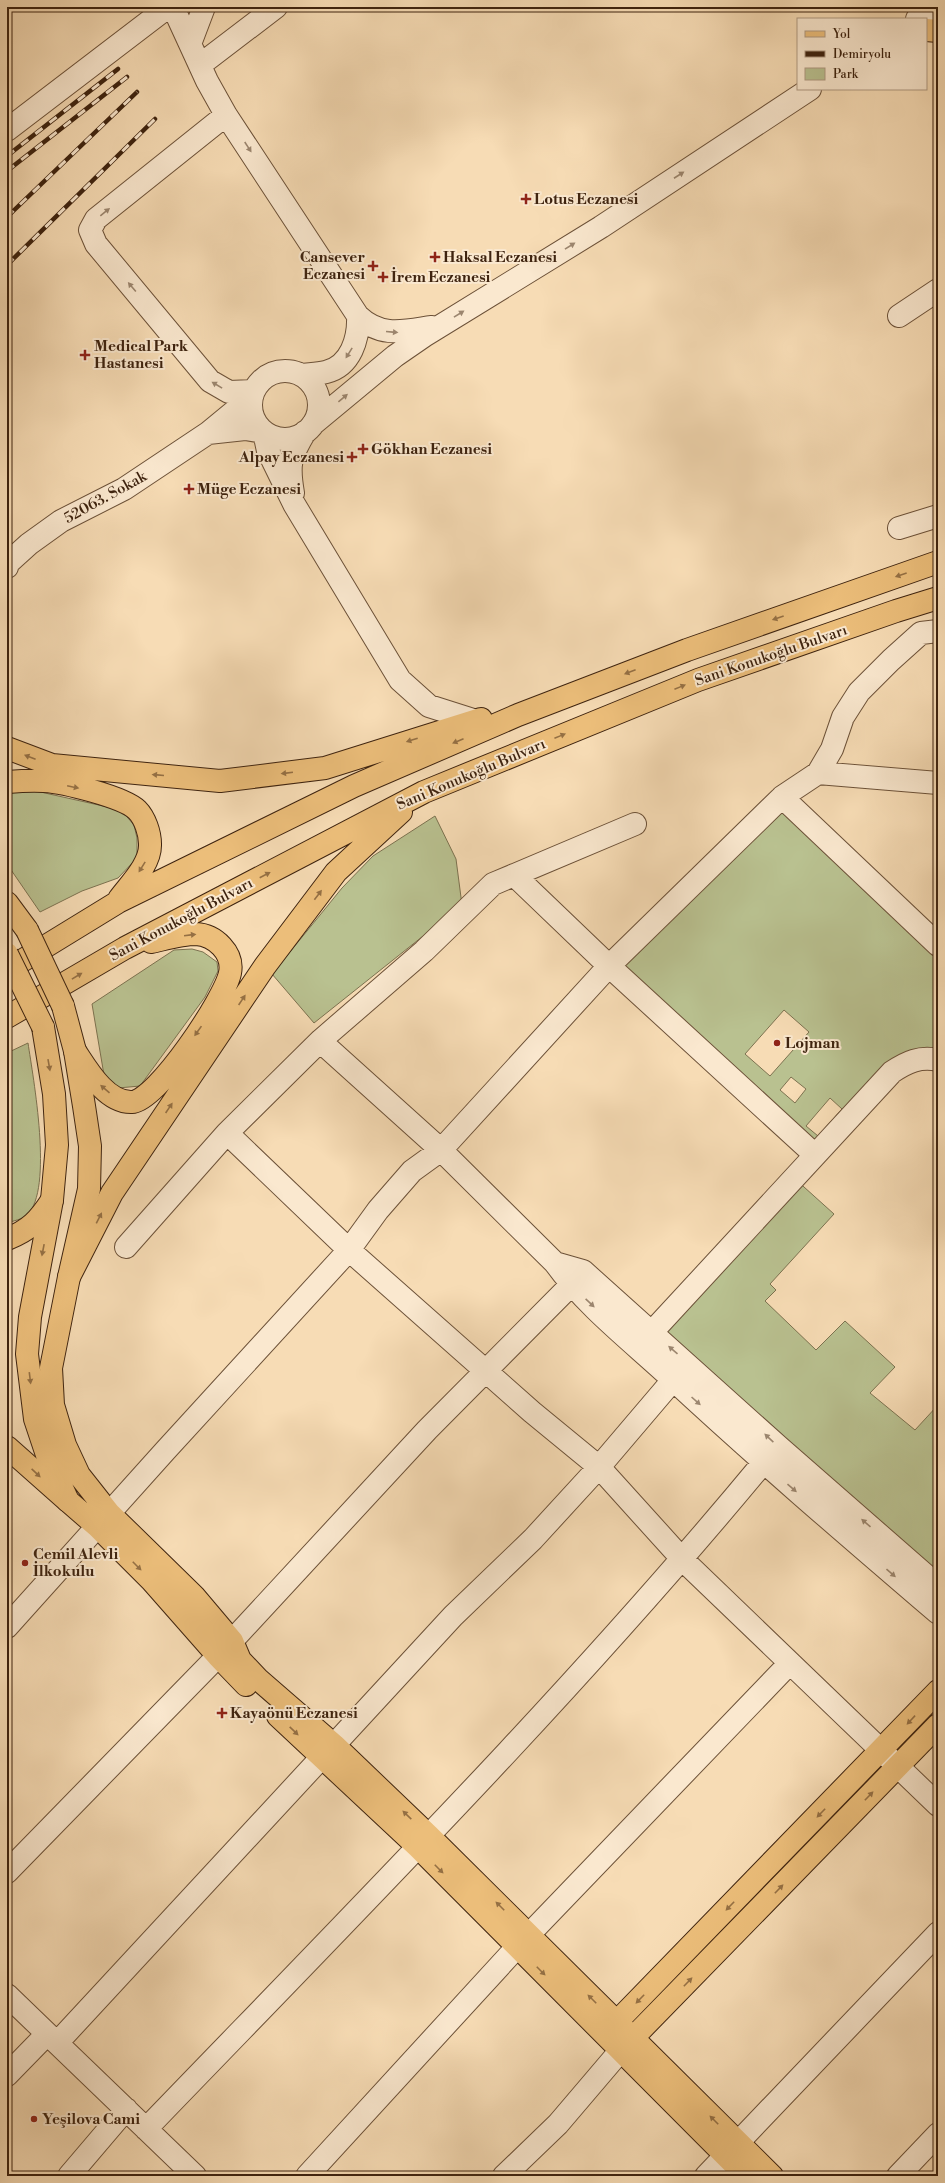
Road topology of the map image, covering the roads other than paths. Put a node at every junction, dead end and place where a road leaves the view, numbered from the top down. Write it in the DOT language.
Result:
graph roads {
  1 [pos="168,7"];
  2 [pos="172,7"];
  3 [pos="204,7"];
  4 [pos="276,7"];
  5 [pos="935,7"];
  6 [pos="918,18"];
  7 [pos="927,30"];
  8 [pos="938,31"];
  9 [pos="190,44"];
  10 [pos="200,65"];
  11 [pos="808,90"];
  12 [pos="226,115"];
  13 [pos="7,130"];
  14 [pos="938,290"];
  15 [pos="358,316"];
  16 [pos="899,316"];
  17 [pos="439,326"];
  18 [pos="301,375"];
  19 [pos="254,392"];
  20 [pos="309,428"];
  21 [pos="264,432"];
  22 [pos="208,433"];
  23 [pos="294,504"];
  24 [pos="938,516"];
  25 [pos="899,528"];
  26 [pos="938,562"];
  27 [pos="7,564"];
  28 [pos="938,598"];
  29 [pos="938,631"];
  30 [pos="518,715"];
  31 [pos="473,720"];
  32 [pos="7,748"];
  33 [pos="818,773"];
  34 [pos="7,782"];
  35 [pos="938,783"];
  36 [pos="424,792"];
  37 [pos="782,797"];
  38 [pos="635,824"];
  39 [pos="514,875"];
  40 [pos="118,902"];
  41 [pos="7,903"];
  42 [pos="938,945"];
  43 [pos="125,948"];
  44 [pos="7,954"];
  45 [pos="609,966"];
  46 [pos="7,970"];
  47 [pos="7,1017"];
  48 [pos="320,1041"];
  49 [pos="75,1051"];
  50 [pos="938,1060"];
  51 [pos="227,1133"];
  52 [pos="441,1150"];
  53 [pos="815,1155"];
  54 [pos="52,1200"];
  55 [pos="7,1239"];
  56 [pos="126,1247"];
  57 [pos="349,1250"];
  58 [pos="555,1263"];
  59 [pos="69,1277"];
  60 [pos="571,1285"];
  61 [pos="652,1332"];
  62 [pos="486,1371"];
  63 [pos="673,1380"];
  64 [pos="7,1447"];
  65 [pos="764,1462"];
  66 [pos="599,1468"];
  67 [pos="68,1501"];
  68 [pos="104,1520"];
  69 [pos="683,1560"];
  70 [pos="938,1586"];
  71 [pos="938,1613"];
  72 [pos="7,1626"];
  73 [pos="225,1649"];
  74 [pos="789,1664"];
  75 [pos="938,1691"];
  76 [pos="938,1725"];
  77 [pos="882,1751"];
  78 [pos="328,1752"];
  79 [pos="898,1766"];
  80 [pos="938,1805"];
  81 [pos="423,1841"];
  82 [pos="7,1872"];
  83 [pos="938,1933"];
  84 [pos="523,1941"];
  85 [pos="7,1995"];
  86 [pos="610,2029"];
  87 [pos="52,2039"];
  88 [pos="627,2044"];
  89 [pos="7,2075"];
  90 [pos="126,2109"];
  91 [pos="146,2129"];
  92 [pos="938,2134"];
  93 [pos="731,2150"];
  94 [pos="70,2176"];
  95 [pos="195,2176"];
  96 [pos="307,2176"];
  97 [pos="504,2176"];
  98 [pos="706,2176"];
  99 [pos="746,2176"];
  100 [pos="772,2176"];
  101 [pos="898,2176"];
  1 -- 13 [label="street"];
  2 -- 9 [label="street"];
  3 -- 9 [label="street"];
  4 -- 10 [label="street"];
  5 -- 6 [label="street"];
  7 -- 8 [label="main road"];
  9 -- 10 [label="street"];
  10 -- 12 [label="street"];
  17 -- 11 [label="street, one-way"];
  12 -- 15 [label="street, one-way"];
  19 -- 12 [label="street, one-way"];
  14 -- 16 [label="street"];
  15 -- 17 [label="street, one-way"];
  15 -- 18 [label="street, one-way"];
  20 -- 17 [label="street, one-way"];
  18 -- 19 [label="street"];
  18 -- 20 [label="street"];
  19 -- 21 [label="street"];
  19 -- 22 [label="street, 52063. Sokak"];
  20 -- 21 [label="street"];
  20 -- 23 [label="street"];
  21 -- 22 [label="street"];
  21 -- 23 [label="street"];
  22 -- 27 [label="street, 52063. Sokak"];
  23 -- 31 [label="street"];
  24 -- 25 [label="street"];
  26 -- 30 [label="main road, one-way"];
  36 -- 28 [label="main road, Sani Konukoğlu Bulvarı, one-way"];
  29 -- 33 [label="street"];
  30 -- 31 [label="main road"];
  30 -- 40 [label="main road, one-way"];
  31 -- 32 [label="main road, one-way"];
  33 -- 35 [label="street"];
  33 -- 37 [label="street"];
  34 -- 40 [label="main road, one-way"];
  43 -- 36 [label="main road, Sani Konukoğlu Bulvarı, one-way"];
  59 -- 36 [label="main road, one-way"];
  37 -- 42 [label="street"];
  37 -- 45 [label="street"];
  38 -- 39 [label="street"];
  39 -- 45 [label="street"];
  39 -- 48 [label="street"];
  40 -- 46 [label="main road"];
  41 -- 49 [label="main road, bridge"];
  47 -- 43 [label="main road, Sani Konukoğlu Bulvarı, one-way"];
  43 -- 49 [label="main road, one-way"];
  44 -- 54 [label="main road, one-way, bridge"];
  45 -- 52 [label="street"];
  45 -- 53 [label="street"];
  48 -- 51 [label="street"];
  48 -- 52 [label="street"];
  49 -- 59 [label="main road"];
  50 -- 53 [label="street"];
  51 -- 56 [label="street"];
  51 -- 57 [label="street"];
  52 -- 57 [label="street"];
  52 -- 58 [label="street"];
  53 -- 61 [label="street"];
  54 -- 55 [label="main road"];
  54 -- 67 [label="main road, one-way"];
  57 -- 62 [label="street"];
  57 -- 68 [label="street"];
  58 -- 60 [label="street"];
  58 -- 61 [label="street"];
  59 -- 68 [label="main road"];
  60 -- 62 [label="street"];
  60 -- 63 [label="street, one-way"];
  70 -- 61 [label="street, one-way"];
  62 -- 66 [label="street"];
  62 -- 73 [label="street"];
  63 -- 65 [label="street, one-way"];
  63 -- 66 [label="street"];
  64 -- 67 [label="main road, one-way"];
  65 -- 69 [label="street"];
  65 -- 71 [label="street, one-way"];
  66 -- 69 [label="street"];
  66 -- 78 [label="street"];
  67 -- 68 [label="main road"];
  68 -- 72 [label="street"];
  68 -- 73 [label="main road"];
  69 -- 74 [label="street"];
  69 -- 81 [label="street"];
  73 -- 78 [label="main road"];
  73 -- 82 [label="street"];
  74 -- 77 [label="street"];
  74 -- 84 [label="street"];
  75 -- 77 [label="main road, one-way"];
  76 -- 79 [label="main road"];
  77 -- 79 [label="street"];
  77 -- 86 [label="main road, one-way"];
  78 -- 81 [label="main road"];
  78 -- 87 [label="street"];
  79 -- 80 [label="street"];
  88 -- 79 [label="main road, one-way"];
  81 -- 84 [label="main road"];
  81 -- 91 [label="street"];
  83 -- 93 [label="street"];
  84 -- 86 [label="main road"];
  84 -- 96 [label="street"];
  85 -- 87 [label="street"];
  86 -- 88 [label="main road"];
  87 -- 89 [label="street"];
  87 -- 90 [label="street"];
  88 -- 93 [label="main road"];
  88 -- 97 [label="street"];
  90 -- 91 [label="street"];
  90 -- 94 [label="street"];
  91 -- 95 [label="street"];
  92 -- 101 [label="street"];
  93 -- 98 [label="street"];
  93 -- 99 [label="main road"];
  93 -- 100 [label="main road"];
}
